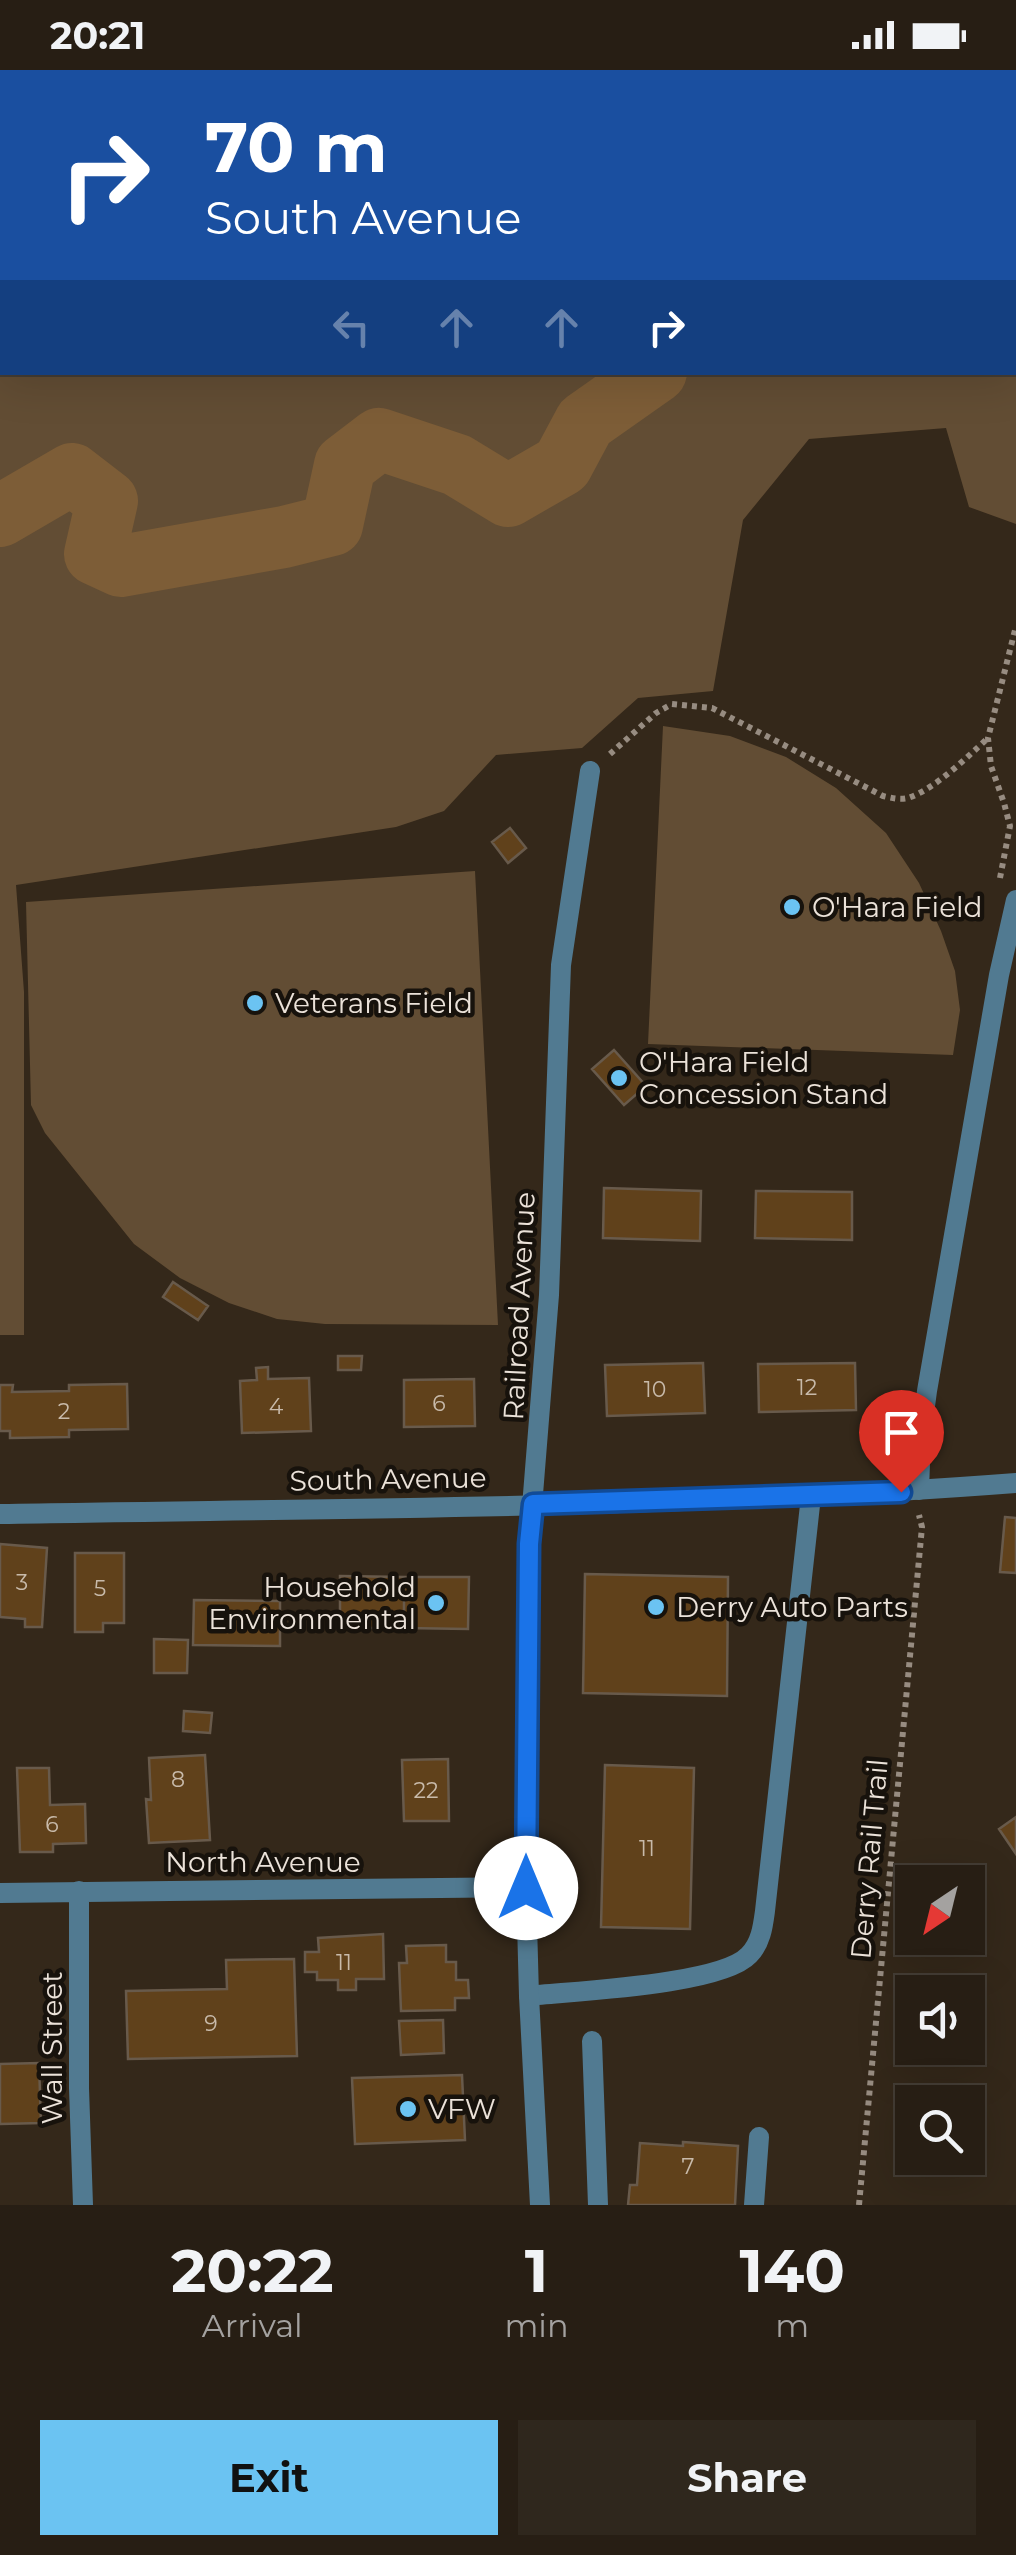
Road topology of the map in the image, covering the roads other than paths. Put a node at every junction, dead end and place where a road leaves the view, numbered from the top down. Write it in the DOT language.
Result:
graph roads {
  1 [pos="590,771"];
  2 [pos="1016,900"];
  3 [pos="1016,1482"];
  4 [pos="919,1490"];
  5 [pos="811,1496"];
  6 [pos="533,1504"];
  7 [pos="0,1514"];
  8 [pos="526,1888"];
  9 [pos="79,1891"];
  10 [pos="0,1893"];
  11 [pos="528,1996"];
  12 [pos="592,2041"];
  13 [pos="759,2137"];
  14 [pos="83,2205"];
  15 [pos="540,2205"];
  16 [pos="598,2205"];
  17 [pos="754,2205"];
  1 -- 6 [label="street, Railroad Avenue"];
  2 -- 4 [label="street"];
  3 -- 4 [label="street, South Avenue"];
  4 -- 5 [label="street, South Avenue"];
  5 -- 6 [label="street, South Avenue"];
  5 -- 11 [label="street"];
  6 -- 7 [label="street, South Avenue"];
  6 -- 8 [label="street, Railroad Avenue"];
  8 -- 9 [label="street, North Avenue"];
  8 -- 11 [label="street, Railroad Avenue"];
  9 -- 10 [label="street, North Avenue"];
  9 -- 14 [label="street, Wall Street"];
  11 -- 15 [label="street, Railroad Avenue"];
  12 -- 16 [label="street"];
  13 -- 17 [label="street"];
}
